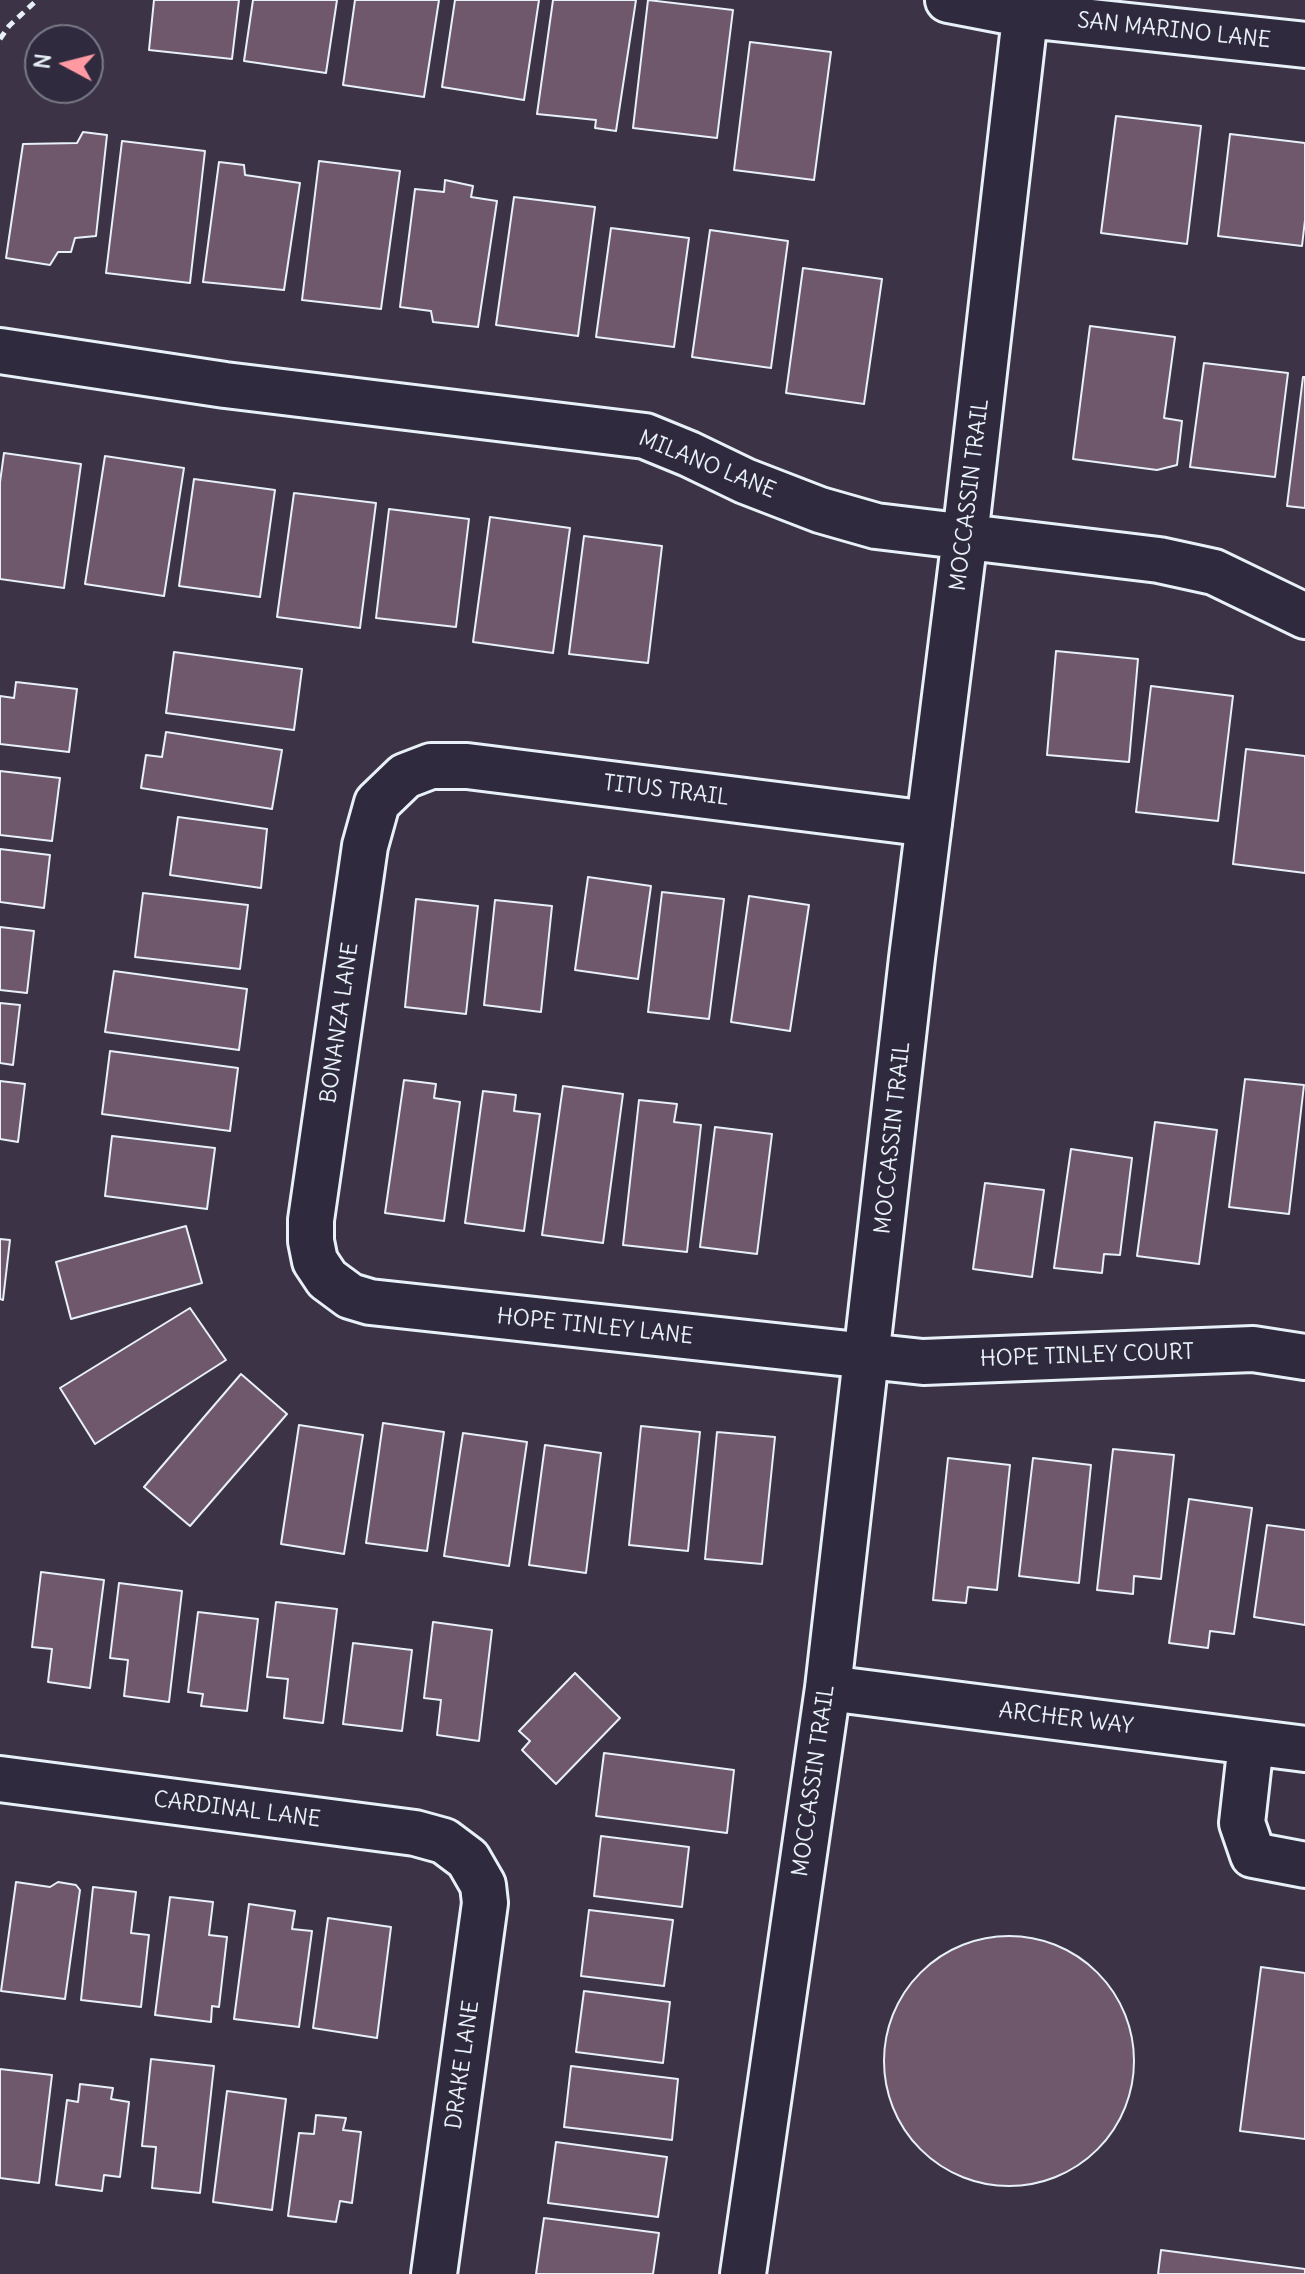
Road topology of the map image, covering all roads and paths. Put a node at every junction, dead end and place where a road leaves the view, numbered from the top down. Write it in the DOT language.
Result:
graph roads {
  1 [pos="37,0"];
  2 [pos="948,0"];
  3 [pos="1026,7"];
  4 [pos="0,39"];
  5 [pos="1305,45"];
  6 [pos="0,351"];
  7 [pos="965,537"];
  8 [pos="1305,616"];
  9 [pos="405,776"];
  10 [pos="929,824"];
  11 [pos="327,1279"];
  12 [pos="868,1356"];
  13 [pos="1305,1357"];
  14 [pos="828,1688"];
  15 [pos="1251,1743"];
  16 [pos="1305,1749"];
  17 [pos="0,1779"];
  18 [pos="468,1859"];
  19 [pos="1305,1865"];
  20 [pos="434,2274"];
  21 [pos="743,2274"];
  1 -- 4 [label="path"];
  2 -- 3 [label="street, SAN MARINO LANE"];
  3 -- 5 [label="street, SAN MARINO LANE"];
  3 -- 7 [label="street, MOCCASSIN TRAIL"];
  6 -- 7 [label="street, MILANO LANE"];
  7 -- 8 [label="street, MILANO LANE"];
  7 -- 10 [label="street, MOCCASSIN TRAIL"];
  9 -- 10 [label="street, TITUS TRAIL"];
  9 -- 11 [label="street, BONANZA LANE"];
  10 -- 12 [label="street, MOCCASSIN TRAIL"];
  11 -- 12 [label="street, HOPE TINLEY LANE"];
  12 -- 13 [label="street, HOPE TINLEY COURT"];
  12 -- 14 [label="street, MOCCASSIN TRAIL"];
  14 -- 15 [label="street, ARCHER WAY"];
  14 -- 21 [label="street, MOCCASSIN TRAIL"];
  15 -- 16 [label="street, ARCHER WAY"];
  15 -- 19 [label="street"];
  17 -- 18 [label="street, CARDINAL LANE"];
  18 -- 20 [label="street, DRAKE LANE"];
}
